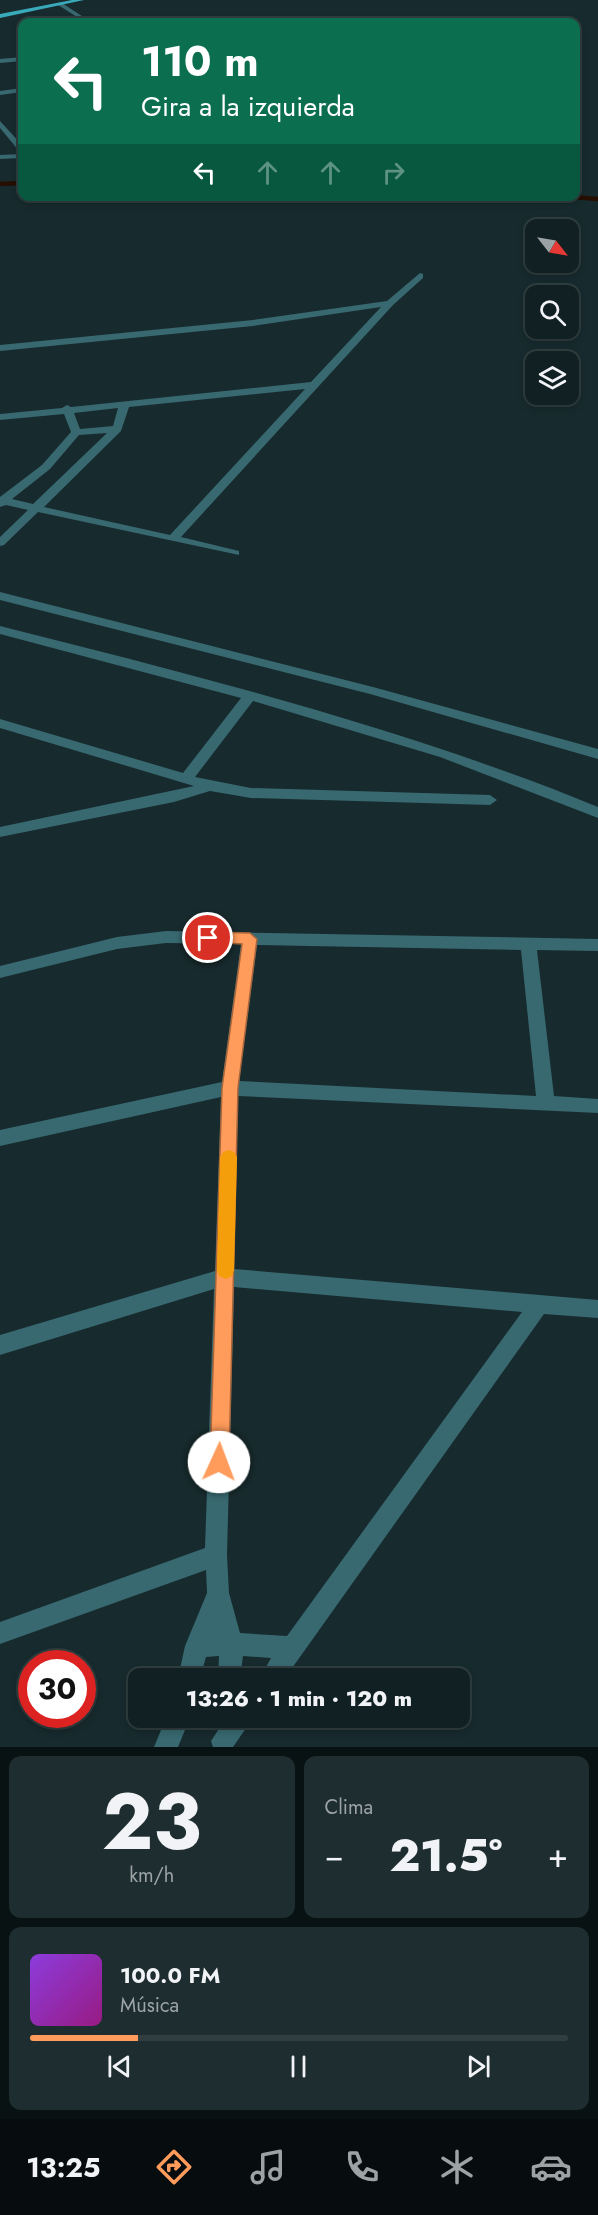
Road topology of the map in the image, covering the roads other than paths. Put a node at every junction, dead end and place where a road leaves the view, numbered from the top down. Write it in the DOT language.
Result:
graph roads {
  1 [pos="81,0"];
  2 [pos="60,4"];
  3 [pos="0,16"];
  4 [pos="82,18"];
  5 [pos="18,60"];
  6 [pos="0,62"];
  7 [pos="18,91"];
  8 [pos="0,93"];
  9 [pos="0,123"];
  10 [pos="18,144"];
  11 [pos="18,156"];
  12 [pos="0,157"];
  13 [pos="420,276"];
  14 [pos="390,303"];
  15 [pos="0,348"];
  16 [pos="316,385"];
  17 [pos="124,403"];
  18 [pos="67,408"];
  19 [pos="0,417"];
  20 [pos="117,429"];
  21 [pos="76,432"];
  22 [pos="46,467"];
  23 [pos="78,469"];
  24 [pos="1,502"];
  25 [pos="38,508"];
  26 [pos="173,539"];
  27 [pos="0,543"];
  28 [pos="235,553"];
  29 [pos="0,596"];
  30 [pos="0,630"];
  31 [pos="250,696"];
  32 [pos="0,723"];
  33 [pos="598,754"];
  34 [pos="186,779"];
  35 [pos="210,786"];
  36 [pos="489,800"];
  37 [pos="598,813"];
  38 [pos="0,832"];
  39 [pos="250,939"];
  40 [pos="528,943"];
  41 [pos="598,945"];
  42 [pos="0,972"];
  43 [pos="230,1088"];
  44 [pos="546,1105"];
  45 [pos="598,1106"];
  46 [pos="0,1138"];
  47 [pos="225,1277"];
  48 [pos="538,1306"];
  49 [pos="598,1309"];
  50 [pos="0,1346"];
  51 [pos="216,1555"];
  52 [pos="218,1593"];
  53 [pos="0,1633"];
  54 [pos="232,1644"];
  55 [pos="197,1646"];
  56 [pos="294,1648"];
  57 [pos="192,1668"];
  58 [pos="230,1668"];
  59 [pos="279,1668"];
  60 [pos="174,1728"];
  61 [pos="224,1728"];
  62 [pos="234,1728"];
  63 [pos="223,1744"];
  64 [pos="166,1747"];
  1 -- 2 [label="main road"];
  2 -- 3 [label="main road"];
  2 -- 4 [label="street"];
  5 -- 6 [label="street"];
  7 -- 8 [label="street"];
  9 -- 10 [label="street"];
  11 -- 12 [label="street"];
  13 -- 14 [label="street"];
  14 -- 15 [label="street"];
  14 -- 16 [label="street"];
  16 -- 17 [label="street"];
  16 -- 26 [label="street"];
  17 -- 18 [label="street"];
  17 -- 20 [label="street"];
  18 -- 19 [label="street"];
  18 -- 21 [label="street"];
  20 -- 21 [label="street"];
  20 -- 23 [label="street"];
  21 -- 22 [label="street"];
  22 -- 23 [label="street"];
  22 -- 24 [label="street"];
  23 -- 25 [label="street"];
  24 -- 25 [label="street"];
  25 -- 26 [label="street"];
  25 -- 27 [label="street"];
  26 -- 28 [label="street"];
  29 -- 33 [label="street"];
  30 -- 31 [label="street"];
  31 -- 34 [label="street"];
  31 -- 37 [label="street"];
  32 -- 34 [label="street"];
  34 -- 35 [label="street"];
  35 -- 36 [label="street"];
  35 -- 38 [label="street"];
  39 -- 40 [label="street"];
  39 -- 42 [label="street"];
  39 -- 43 [label="street"];
  40 -- 41 [label="street"];
  40 -- 44 [label="street"];
  43 -- 44 [label="street"];
  43 -- 46 [label="street"];
  43 -- 47 [label="street"];
  44 -- 45 [label="street"];
  47 -- 48 [label="street"];
  47 -- 50 [label="street"];
  47 -- 51 [label="street"];
  48 -- 49 [label="street"];
  48 -- 56 [label="street"];
  51 -- 52 [label="street"];
  51 -- 53 [label="street"];
  52 -- 54 [label="street"];
  52 -- 55 [label="street"];
  54 -- 55 [label="street"];
  54 -- 56 [label="street"];
  54 -- 58 [label="street"];
  55 -- 57 [label="street"];
  56 -- 59 [label="street"];
  60 -- 64 [label="street"];
  61 -- 63 [label="street"];
  62 -- 63 [label="street"];
}
